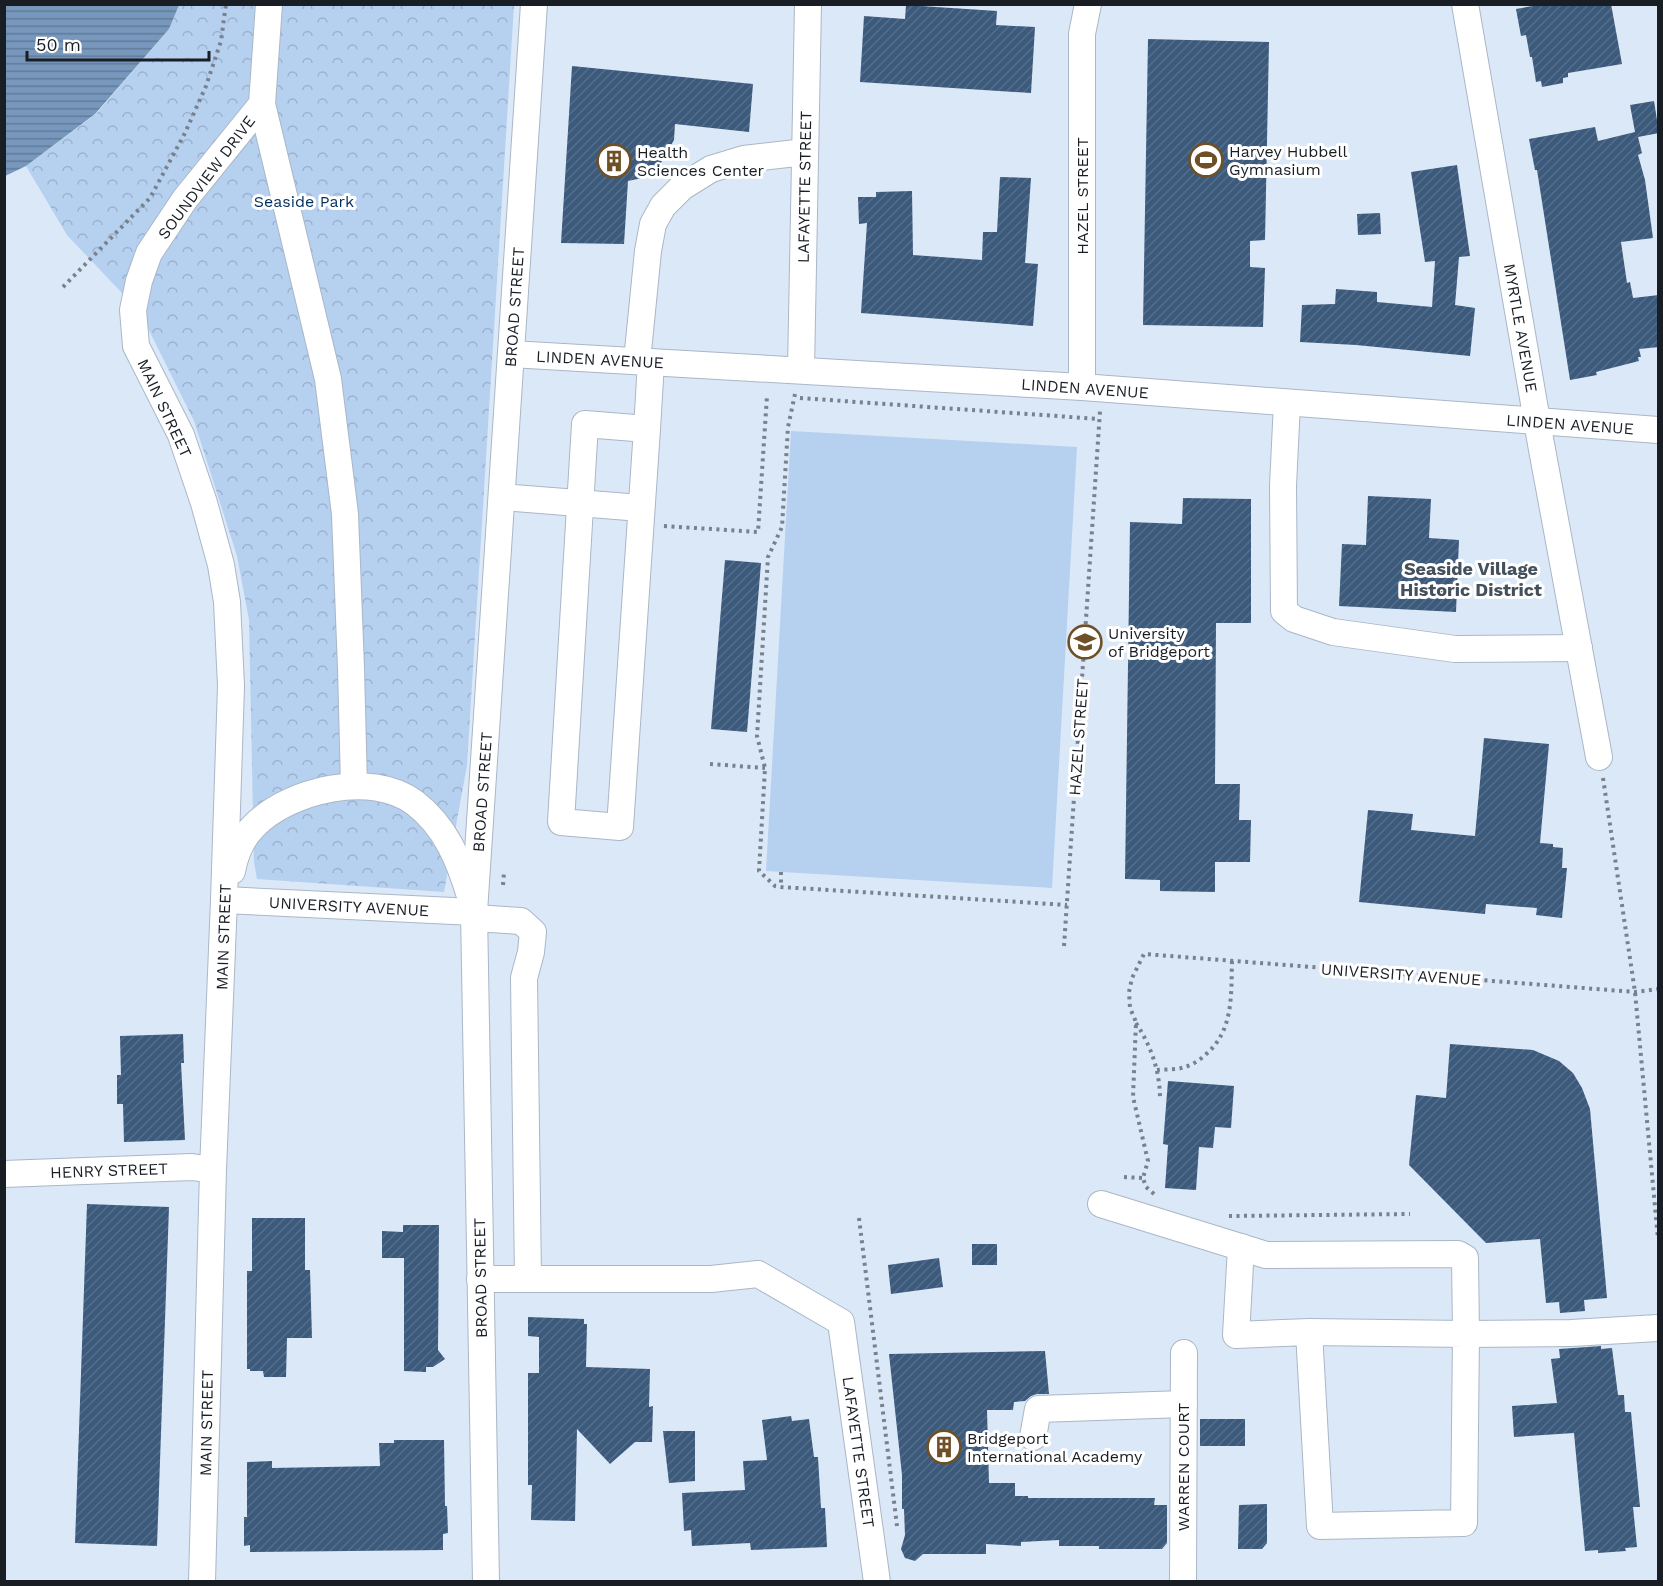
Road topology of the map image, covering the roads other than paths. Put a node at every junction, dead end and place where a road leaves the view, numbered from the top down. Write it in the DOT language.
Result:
graph roads {
  1 [pos="269,4"];
  2 [pos="534,4"];
  3 [pos="808,4"];
  4 [pos="1088,4"];
  5 [pos="1465,4"];
  6 [pos="262,104"];
  7 [pos="805,152"];
  8 [pos="133,310"];
  9 [pos="511,354"];
  10 [pos="644,362"];
  11 [pos="796,370"];
  12 [pos="1082,387"];
  13 [pos="1287,403"];
  14 [pos="1537,422"];
  15 [pos="647,429"];
  16 [pos="1659,430"];
  17 [pos="502,498"];
  18 [pos="580,504"];
  19 [pos="641,516"];
  20 [pos="1579,648"];
  21 [pos="1599,758"];
  22 [pos="354,786"];
  23 [pos="225,900"];
  24 [pos="474,915"];
  25 [pos="213,1170"];
  26 [pos="4,1174"];
  27 [pos="1101,1204"];
  28 [pos="1240,1247"];
  29 [pos="521,1279"];
  30 [pos="480,1280"];
  31 [pos="1659,1328"];
  32 [pos="1309,1332"];
  33 [pos="1466,1334"];
  34 [pos="1184,1353"];
  35 [pos="1184,1404"];
  36 [pos="1033,1437"];
  37 [pos="202,1581"];
  38 [pos="486,1581"];
  39 [pos="877,1581"];
  40 [pos="1183,1581"];
  1 -- 6 [label="street, SOUNDVIEW DRIVE"];
  2 -- 9 [label="street, BROAD STREET"];
  3 -- 7 [label="street, LAFAYETTE STREET"];
  4 -- 12 [label="street, HAZEL STREET"];
  5 -- 14 [label="street, MYRTLE AVENUE"];
  6 -- 8 [label="street, SOUNDVIEW DRIVE"];
  6 -- 22 [label="street"];
  7 -- 10 [label="street"];
  7 -- 11 [label="street, LAFAYETTE STREET"];
  8 -- 23 [label="street, MAIN STREET"];
  9 -- 10 [label="street, LINDEN AVENUE"];
  9 -- 17 [label="street, BROAD STREET"];
  10 -- 11 [label="street, LINDEN AVENUE"];
  10 -- 15 [label="street"];
  11 -- 12 [label="street, LINDEN AVENUE"];
  12 -- 13 [label="street, LINDEN AVENUE"];
  13 -- 14 [label="street, LINDEN AVENUE"];
  13 -- 20 [label="street"];
  14 -- 16 [label="street, LINDEN AVENUE"];
  14 -- 20 [label="street, MYRTLE AVENUE"];
  15 -- 18 [label="street"];
  15 -- 19 [label="street"];
  17 -- 18 [label="street"];
  17 -- 24 [label="street, BROAD STREET"];
  18 -- 19 [label="street"];
  18 -- 19 [label="street"];
  20 -- 21 [label="street, MYRTLE AVENUE"];
  22 -- 23 [label="street"];
  22 -- 24 [label="street"];
  23 -- 24 [label="street, UNIVERSITY AVENUE"];
  23 -- 25 [label="street, MAIN STREET"];
  24 -- 29 [label="street, UNIVERSITY AVENUE"];
  24 -- 30 [label="street, BROAD STREET"];
  25 -- 26 [label="street, HENRY STREET"];
  25 -- 37 [label="street, MAIN STREET"];
  27 -- 28 [label="street"];
  28 -- 32 [label="street"];
  28 -- 33 [label="street"];
  29 -- 30 [label="street"];
  29 -- 39 [label="street, LAFAYETTE STREET"];
  30 -- 38 [label="street, BROAD STREET"];
  31 -- 33 [label="street"];
  32 -- 33 [label="street"];
  32 -- 33 [label="street"];
  34 -- 35 [label="street, WARREN COURT"];
  35 -- 36 [label="street"];
  35 -- 40 [label="street, WARREN COURT"];
}
